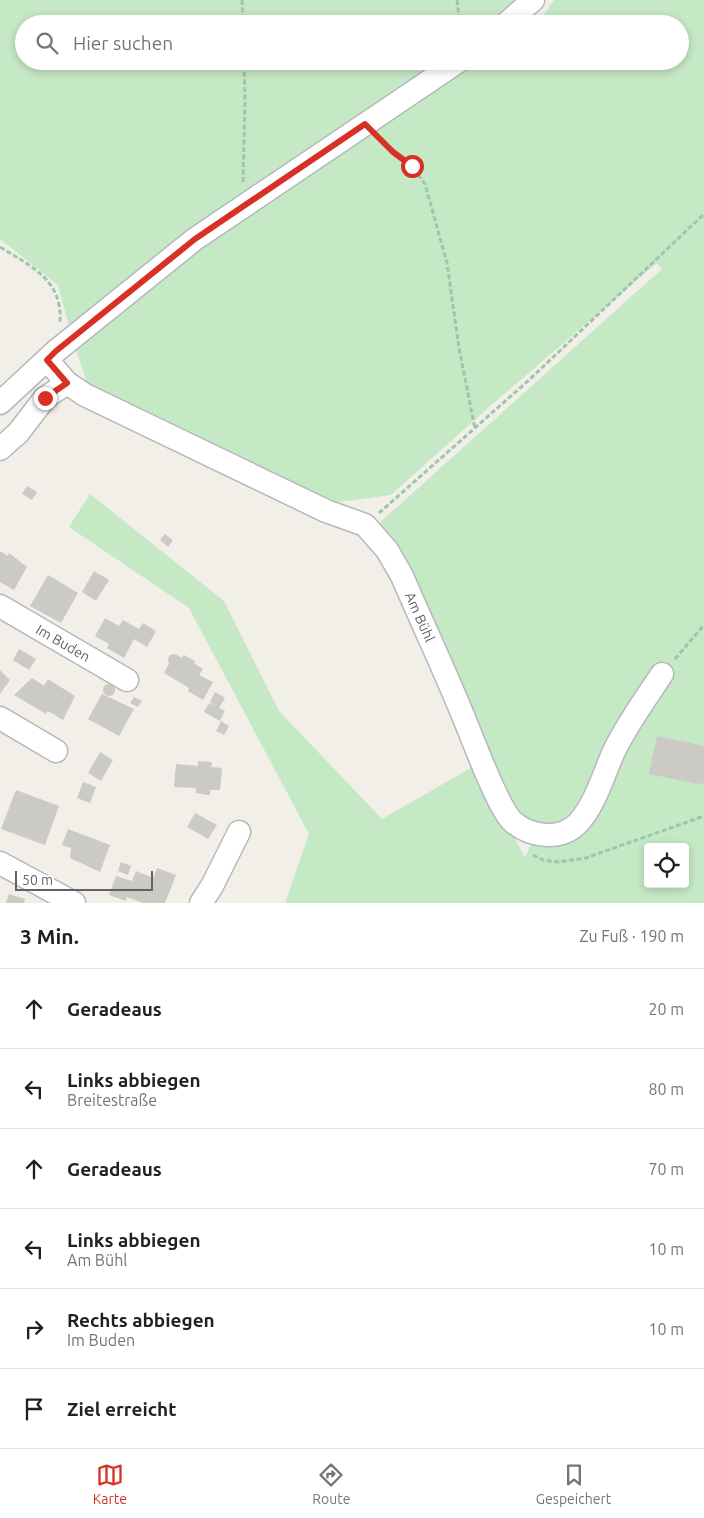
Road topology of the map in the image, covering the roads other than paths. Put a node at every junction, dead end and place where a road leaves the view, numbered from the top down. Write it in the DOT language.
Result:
graph roads {
  1 [pos="533,0"];
  2 [pos="516,15"];
  3 [pos="446,70"];
  4 [pos="52,356"];
  5 [pos="67,383"];
  6 [pos="0,403"];
  7 [pos="0,449"];
  8 [pos="0,606"];
  9 [pos="662,674"];
  10 [pos="127,680"];
  11 [pos="0,718"];
  12 [pos="56,751"];
  13 [pos="239,832"];
  14 [pos="0,863"];
  15 [pos="74,903"];
  16 [pos="201,903"];
  1 -- 2 [label="street"];
  3 -- 4 [label="street"];
  4 -- 5 [label="street, Am Bühl"];
  4 -- 6 [label="street"];
  5 -- 7 [label="street"];
  5 -- 9 [label="street, Am Bühl"];
  8 -- 10 [label="street, Im Buden"];
  11 -- 12 [label="street"];
  13 -- 16 [label="street"];
  14 -- 15 [label="street"];
}
